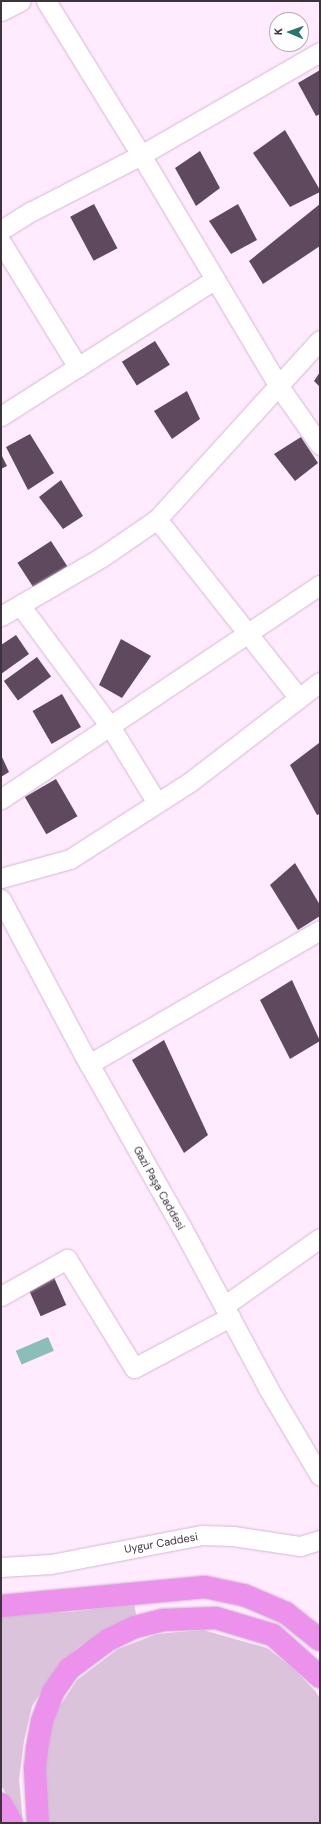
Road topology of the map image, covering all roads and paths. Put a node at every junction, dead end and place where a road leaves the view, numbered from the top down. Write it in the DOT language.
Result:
graph roads {
  1 [pos="21,1"];
  2 [pos="46,1"];
  3 [pos="1,11"];
  4 [pos="320,52"];
  5 [pos="141,155"];
  6 [pos="1,230"];
  7 [pos="1,242"];
  8 [pos="215,280"];
  9 [pos="320,340"];
  10 [pos="78,367"];
  11 [pos="278,386"];
  12 [pos="1,416"];
  13 [pos="320,445"];
  14 [pos="157,519"];
  15 [pos="320,585"];
  16 [pos="20,605"];
  17 [pos="1,616"];
  18 [pos="248,633"];
  19 [pos="320,682"];
  20 [pos="299,698"];
  21 [pos="110,726"];
  22 [pos="1,798"];
  23 [pos="157,803"];
  24 [pos="1,878"];
  25 [pos="1,899"];
  26 [pos="320,930"];
  27 [pos="89,1064"];
  28 [pos="320,1238"];
  29 [pos="1,1296"];
  30 [pos="227,1312"];
  31 [pos="320,1476"];
  32 [pos="320,1540"];
  33 [pos="1,1567"];
  34 [pos="1,1606"];
  35 [pos="320,1640"];
  36 [pos="320,1677"];
  37 [pos="1,1804"];
  38 [pos="12,1823"];
  39 [pos="38,1823"];
  1 -- 3 [label="street"];
  2 -- 5 [label="street"];
  4 -- 5 [label="street"];
  5 -- 6 [label="street"];
  5 -- 8 [label="street"];
  7 -- 10 [label="street"];
  8 -- 10 [label="street"];
  8 -- 11 [label="street"];
  9 -- 11 [label="street"];
  10 -- 12 [label="street"];
  11 -- 13 [label="street"];
  11 -- 14 [label="street"];
  14 -- 16 [label="street"];
  14 -- 18 [label="street"];
  15 -- 18 [label="street"];
  16 -- 17 [label="street"];
  16 -- 21 [label="street"];
  18 -- 20 [label="street"];
  18 -- 21 [label="street"];
  19 -- 20 [label="street"];
  20 -- 23 [label="street"];
  21 -- 22 [label="street"];
  21 -- 23 [label="street"];
  23 -- 24 [label="street"];
  25 -- 27 [label="street, Gazi Paşa Caddesi"];
  26 -- 27 [label="street"];
  27 -- 30 [label="street, Gazi Paşa Caddesi"];
  28 -- 30 [label="street"];
  29 -- 30 [label="street"];
  30 -- 31 [label="street, Gazi Paşa Caddesi"];
  32 -- 33 [label="street, Uygur Caddesi"];
  34 -- 35 [label="highway"];
  36 -- 39 [label="highway"];
  37 -- 38 [label="highway"];
}
